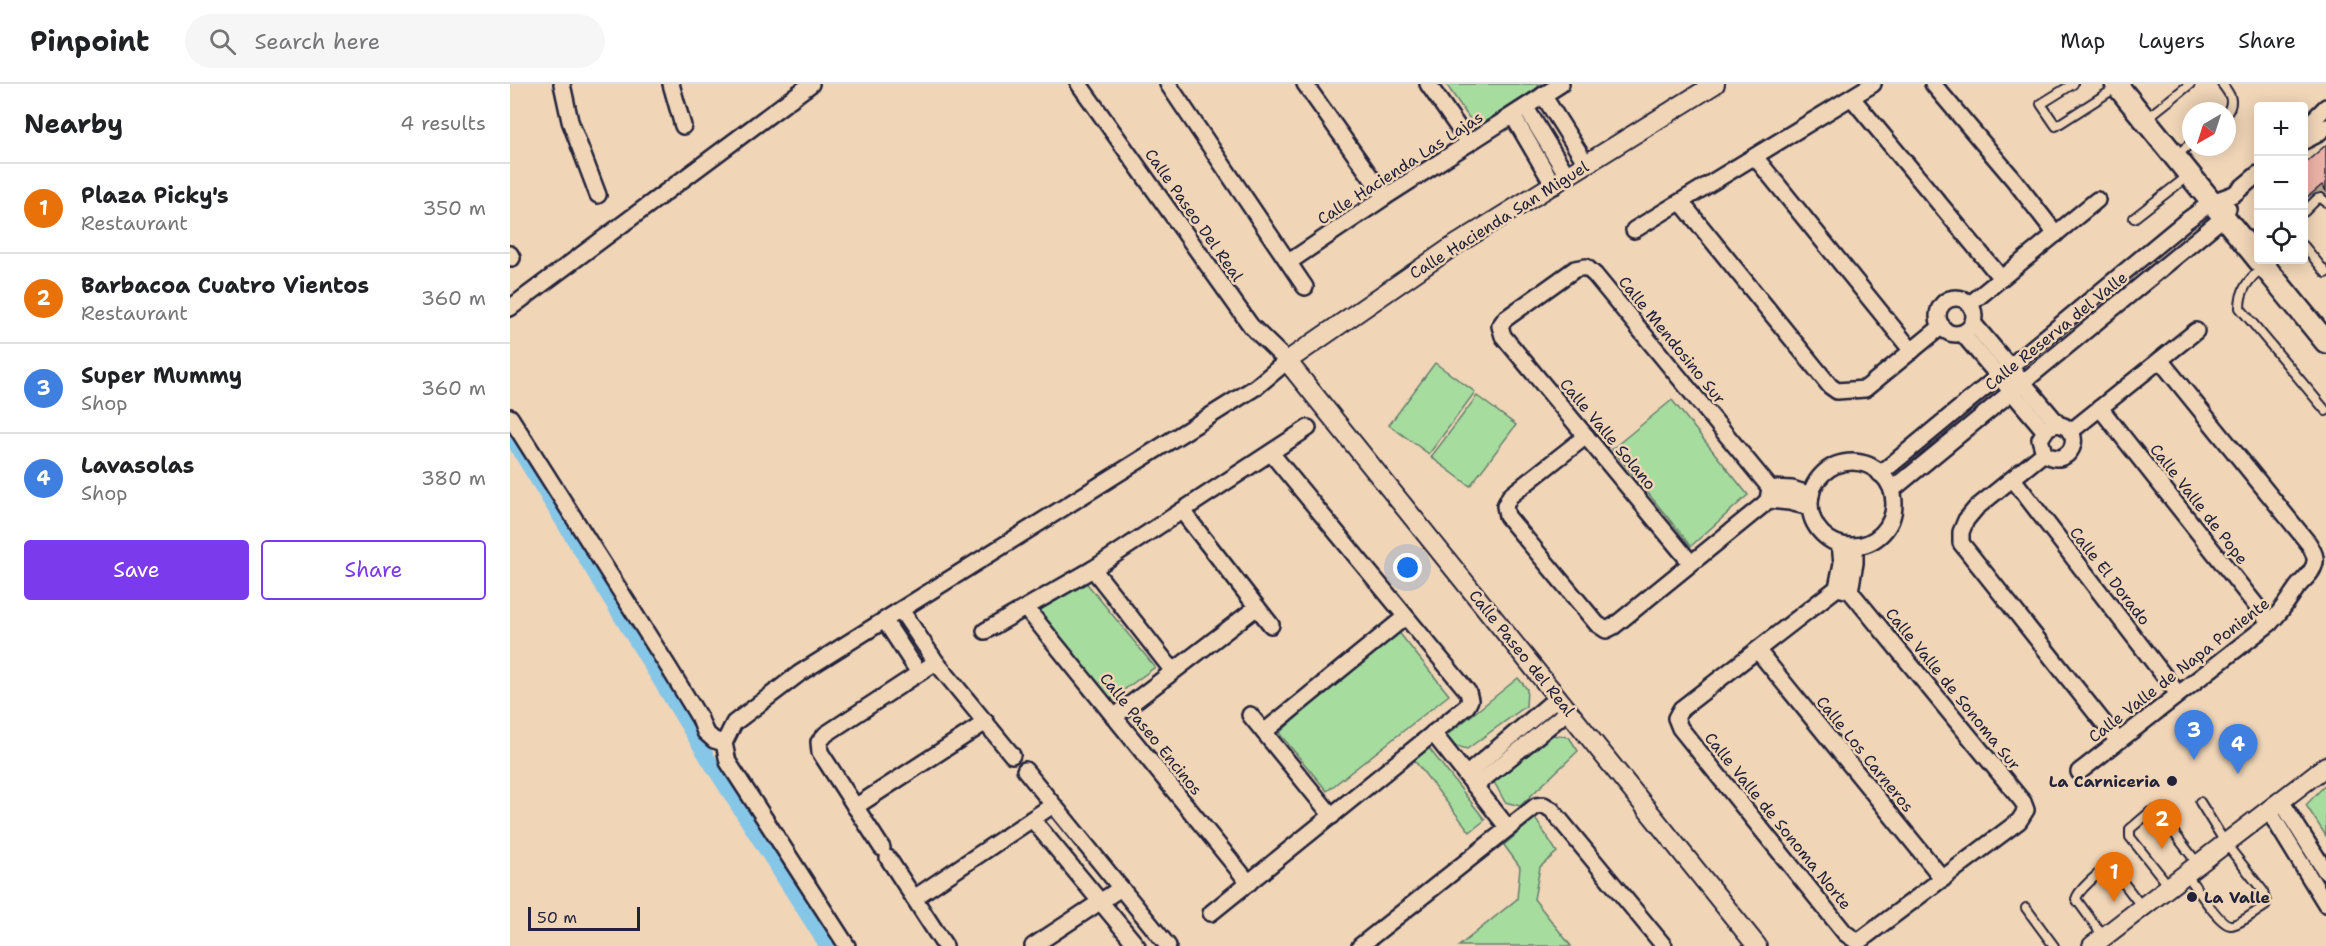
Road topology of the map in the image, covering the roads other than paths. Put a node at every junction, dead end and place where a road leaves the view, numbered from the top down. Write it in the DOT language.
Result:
graph roads {
  1 [pos="562,84"];
  2 [pos="671,84"];
  3 [pos="811,84"];
  4 [pos="1079,84"];
  5 [pos="1168,84"];
  6 [pos="1305,84"];
  7 [pos="1428,84"];
  8 [pos="1562,84"];
  9 [pos="1715,84"];
  10 [pos="1872,84"];
  11 [pos="1933,84"];
  12 [pos="2073,84"];
  13 [pos="2190,84"];
  14 [pos="2222,84"];
  15 [pos="2117,85"];
  16 [pos="1544,95"];
  17 [pos="1852,98"];
  18 [pos="2232,102"];
  19 [pos="2326,107"];
  20 [pos="1519,112"];
  21 [pos="2145,120"];
  22 [pos="2308,125"];
  23 [pos="683,126"];
  24 [pos="2326,127"];
  25 [pos="2308,139"];
  26 [pos="1469,143"];
  27 [pos="2182,151"];
  28 [pos="1755,156"];
  29 [pos="2175,157"];
  30 [pos="1587,165"];
  31 [pos="2189,175"];
  32 [pos="2254,178"];
  33 [pos="1561,181"];
  34 [pos="598,195"];
  35 [pos="1385,197"];
  36 [pos="2097,200"];
  37 [pos="1681,202"];
  38 [pos="2326,202"];
  39 [pos="2218,209"];
  40 [pos="2306,210"];
  41 [pos="2134,218"];
  42 [pos="1634,230"];
  43 [pos="2056,234"];
  44 [pos="2308,251"];
  45 [pos="2254,254"];
  46 [pos="1289,262"];
  47 [pos="2259,264"];
  48 [pos="2262,264"];
  49 [pos="2326,273"];
  50 [pos="2001,278"];
  51 [pos="1305,287"];
  52 [pos="1970,304"];
  53 [pos="510,308"];
  54 [pos="1500,326"];
  55 [pos="1941,326"];
  56 [pos="1968,328"];
  57 [pos="2196,331"];
  58 [pos="2326,342"];
  59 [pos="1912,351"];
  60 [pos="2160,360"];
  61 [pos="1287,361"];
  62 [pos="2004,371"];
  63 [pos="2017,386"];
  64 [pos="2100,408"];
  65 [pos="2326,411"];
  66 [pos="510,417"];
  67 [pos="1308,428"];
  68 [pos="2057,429"];
  69 [pos="1586,436"];
  70 [pos="1271,453"];
  71 [pos="2044,453"];
  72 [pos="1880,474"];
  73 [pos="2013,479"];
  74 [pos="1892,490"];
  75 [pos="1769,494"];
  76 [pos="1810,501"];
  77 [pos="1182,510"];
  78 [pos="1847,546"];
  79 [pos="1691,563"];
  80 [pos="1093,568"];
  81 [pos="1844,590"];
  82 [pos="1257,607"];
  83 [pos="1026,608"];
  84 [pos="902,610"];
  85 [pos="1405,617"];
  86 [pos="885,621"];
  87 [pos="2270,623"];
  88 [pos="1271,625"];
  89 [pos="985,631"];
  90 [pos="1758,651"];
  91 [pos="936,662"];
  92 [pos="1173,671"];
  93 [pos="920,673"];
  94 [pos="2178,694"];
  95 [pos="1563,704"];
  96 [pos="1250,715"];
  97 [pos="1114,717"];
  98 [pos="986,722"];
  99 [pos="1264,732"];
  100 [pos="1433,733"];
  101 [pos="2118,741"];
  102 [pos="724,743"];
  103 [pos="1012,755"];
  104 [pos="2326,766"];
  105 [pos="1024,770"];
  106 [pos="2079,772"];
  107 [pos="1471,781"];
  108 [pos="2200,802"];
  109 [pos="1053,805"];
  110 [pos="2275,806"];
  111 [pos="855,807"];
  112 [pos="1332,816"];
  113 [pos="1032,819"];
  114 [pos="1508,828"];
  115 [pos="2226,844"];
  116 [pos="2315,854"];
  117 [pos="2302,864"];
  118 [pos="2193,870"];
  119 [pos="2326,872"];
  120 [pos="1943,879"];
  121 [pos="1249,883"];
  122 [pos="2170,887"];
  123 [pos="1121,888"];
  124 [pos="914,898"];
  125 [pos="2325,900"];
  126 [pos="1101,903"];
  127 [pos="2026,908"];
  128 [pos="2143,908"];
  129 [pos="1212,913"];
  130 [pos="2102,943"];
  131 [pos="847,946"];
  132 [pos="945,946"];
  133 [pos="1033,946"];
  134 [pos="1137,946"];
  135 [pos="1168,946"];
  136 [pos="1360,946"];
  137 [pos="1664,946"];
  138 [pos="1757,946"];
  139 [pos="2054,946"];
  1 -- 34 [label="street"];
  2 -- 23 [label="street"];
  3 -- 53 [label="street"];
  4 -- 61 [label="street, Calle Paseo Del Real"];
  5 -- 46 [label="street"];
  6 -- 35 [label="street"];
  7 -- 26 [label="street"];
  8 -- 16 [label="street, Calle Hacienda Las Lajas"];
  9 -- 30 [label="street, Calle Hacienda San Miguel"];
  10 -- 17 [label="street"];
  11 -- 43 [label="street"];
  12 -- 15 [label="lane"];
  13 -- 21 [label="lane"];
  14 -- 18 [label="lane"];
  15 -- 21 [label="main road"];
  16 -- 20 [label="street, Calle Hacienda Las Lajas"];
  16 -- 30 [label="street"];
  17 -- 28 [label="street"];
  17 -- 50 [label="street"];
  19 -- 22 [label="street"];
  20 -- 26 [label="street, Calle Hacienda Las Lajas"];
  20 -- 33 [label="street"];
  21 -- 29 [label="main road"];
  24 -- 25 [label="street"];
  26 -- 35 [label="street, Calle Hacienda Las Lajas"];
  27 -- 29 [label="lane"];
  28 -- 37 [label="street"];
  28 -- 59 [label="street"];
  29 -- 31 [label="main road"];
  30 -- 33 [label="street, Calle Hacienda San Miguel"];
  31 -- 39 [label="main road"];
  31 -- 41 [label="lane"];
  32 -- 39 [label="street, Calle Reserva del Valle"];
  33 -- 61 [label="street, Calle Hacienda San Miguel"];
  35 -- 46 [label="street, Calle Hacienda Las Lajas"];
  36 -- 43 [label="street"];
  37 -- 42 [label="street"];
  37 -- 59 [label="street"];
  38 -- 40 [label="lane"];
  39 -- 45 [label="main road"];
  39 -- 62 [label="street, Calle Reserva del Valle"];
  39 -- 63 [label="street, Calle Reserva del Valle"];
  43 -- 50 [label="street"];
  44 -- 49 [label="lane"];
  46 -- 51 [label="street"];
  47 -- 65 [label="lane"];
  48 -- 58 [label="main road"];
  50 -- 52 [label="street"];
  52 -- 55 [label="street"];
  52 -- 56 [label="street"];
  54 -- 69 [label="street, Calle Valle Solano"];
  54 -- 75 [label="street, Calle Mendosino Sur"];
  55 -- 56 [label="street"];
  55 -- 59 [label="street"];
  56 -- 62 [label="street"];
  57 -- 60 [label="street"];
  60 -- 64 [label="street"];
  60 -- 87 [label="street, Calle Valle de Napa Poniente"];
  61 -- 84 [label="street"];
  61 -- 95 [label="street, Calle Paseo del Real"];
  62 -- 63 [label="street"];
  62 -- 72 [label="street, Calle Reserva del Valle"];
  63 -- 68 [label="street"];
  63 -- 74 [label="street, Calle Reserva del Valle"];
  64 -- 68 [label="street"];
  64 -- 87 [label="street, Calle Valle de Pope"];
  66 -- 102 [label="street"];
  67 -- 70 [label="street"];
  68 -- 71 [label="street"];
  68 -- 71 [label="street"];
  69 -- 79 [label="street, Calle Valle Solano"];
  69 -- 79 [label="street"];
  70 -- 77 [label="street"];
  70 -- 85 [label="street"];
  71 -- 73 [label="street"];
  72 -- 74 [label="street"];
  72 -- 76 [label="street"];
  73 -- 94 [label="street, Calle El Dorado"];
  73 -- 101 [label="street"];
  74 -- 78 [label="street"];
  75 -- 76 [label="street"];
  75 -- 79 [label="street"];
  76 -- 78 [label="street"];
  77 -- 80 [label="street"];
  77 -- 82 [label="street"];
  78 -- 81 [label="street"];
  80 -- 83 [label="street"];
  80 -- 92 [label="street"];
  81 -- 90 [label="street"];
  81 -- 120 [label="street, Calle Valle de Sonoma Sur"];
  82 -- 88 [label="street"];
  82 -- 92 [label="street"];
  83 -- 89 [label="street"];
  83 -- 97 [label="street, Calle Paseo Encinos"];
  84 -- 86 [label="street"];
  84 -- 91 [label="street"];
  85 -- 99 [label="street"];
  85 -- 100 [label="street"];
  86 -- 93 [label="street"];
  86 -- 102 [label="street"];
  87 -- 94 [label="street, Calle Valle de Napa Poniente"];
  90 -- 120 [label="street, Calle Los Carneros"];
  90 -- 120 [label="street, Calle Valle de Sonoma Norte"];
  91 -- 93 [label="street"];
  91 -- 98 [label="street"];
  92 -- 97 [label="street"];
  93 -- 111 [label="street"];
  94 -- 101 [label="street, Calle Valle de Napa Poniente"];
  95 -- 107 [label="street"];
  95 -- 138 [label="street, Calle Paseo del Real"];
  96 -- 99 [label="street"];
  97 -- 121 [label="street, Calle Paseo Encinos"];
  98 -- 103 [label="street"];
  98 -- 111 [label="street"];
  99 -- 112 [label="street"];
  100 -- 107 [label="street"];
  100 -- 112 [label="street"];
  101 -- 106 [label="street, Calle Valle de Napa Poniente"];
  102 -- 131 [label="street"];
  104 -- 110 [label="street"];
  105 -- 109 [label="street"];
  107 -- 114 [label="street"];
  108 -- 115 [label="lane"];
  109 -- 113 [label="street"];
  109 -- 123 [label="street"];
  110 -- 115 [label="street"];
  110 -- 116 [label="street"];
  110 -- 117 [label="street"];
  111 -- 124 [label="street"];
  112 -- 121 [label="street"];
  113 -- 124 [label="street"];
  113 -- 126 [label="street"];
  114 -- 136 [label="street"];
  114 -- 137 [label="street"];
  115 -- 118 [label="street"];
  115 -- 118 [label="lane"];
  116 -- 117 [label="street"];
  116 -- 119 [label="street"];
  117 -- 125 [label="street"];
  118 -- 122 [label="street"];
  118 -- 122 [label="lane"];
  121 -- 129 [label="street"];
  122 -- 128 [label="street"];
  123 -- 126 [label="street"];
  123 -- 135 [label="street"];
  124 -- 132 [label="street"];
  126 -- 133 [label="street"];
  126 -- 134 [label="street"];
  127 -- 139 [label="lane"];
  128 -- 130 [label="street"];
  128 -- 130 [label="lane"];
}
